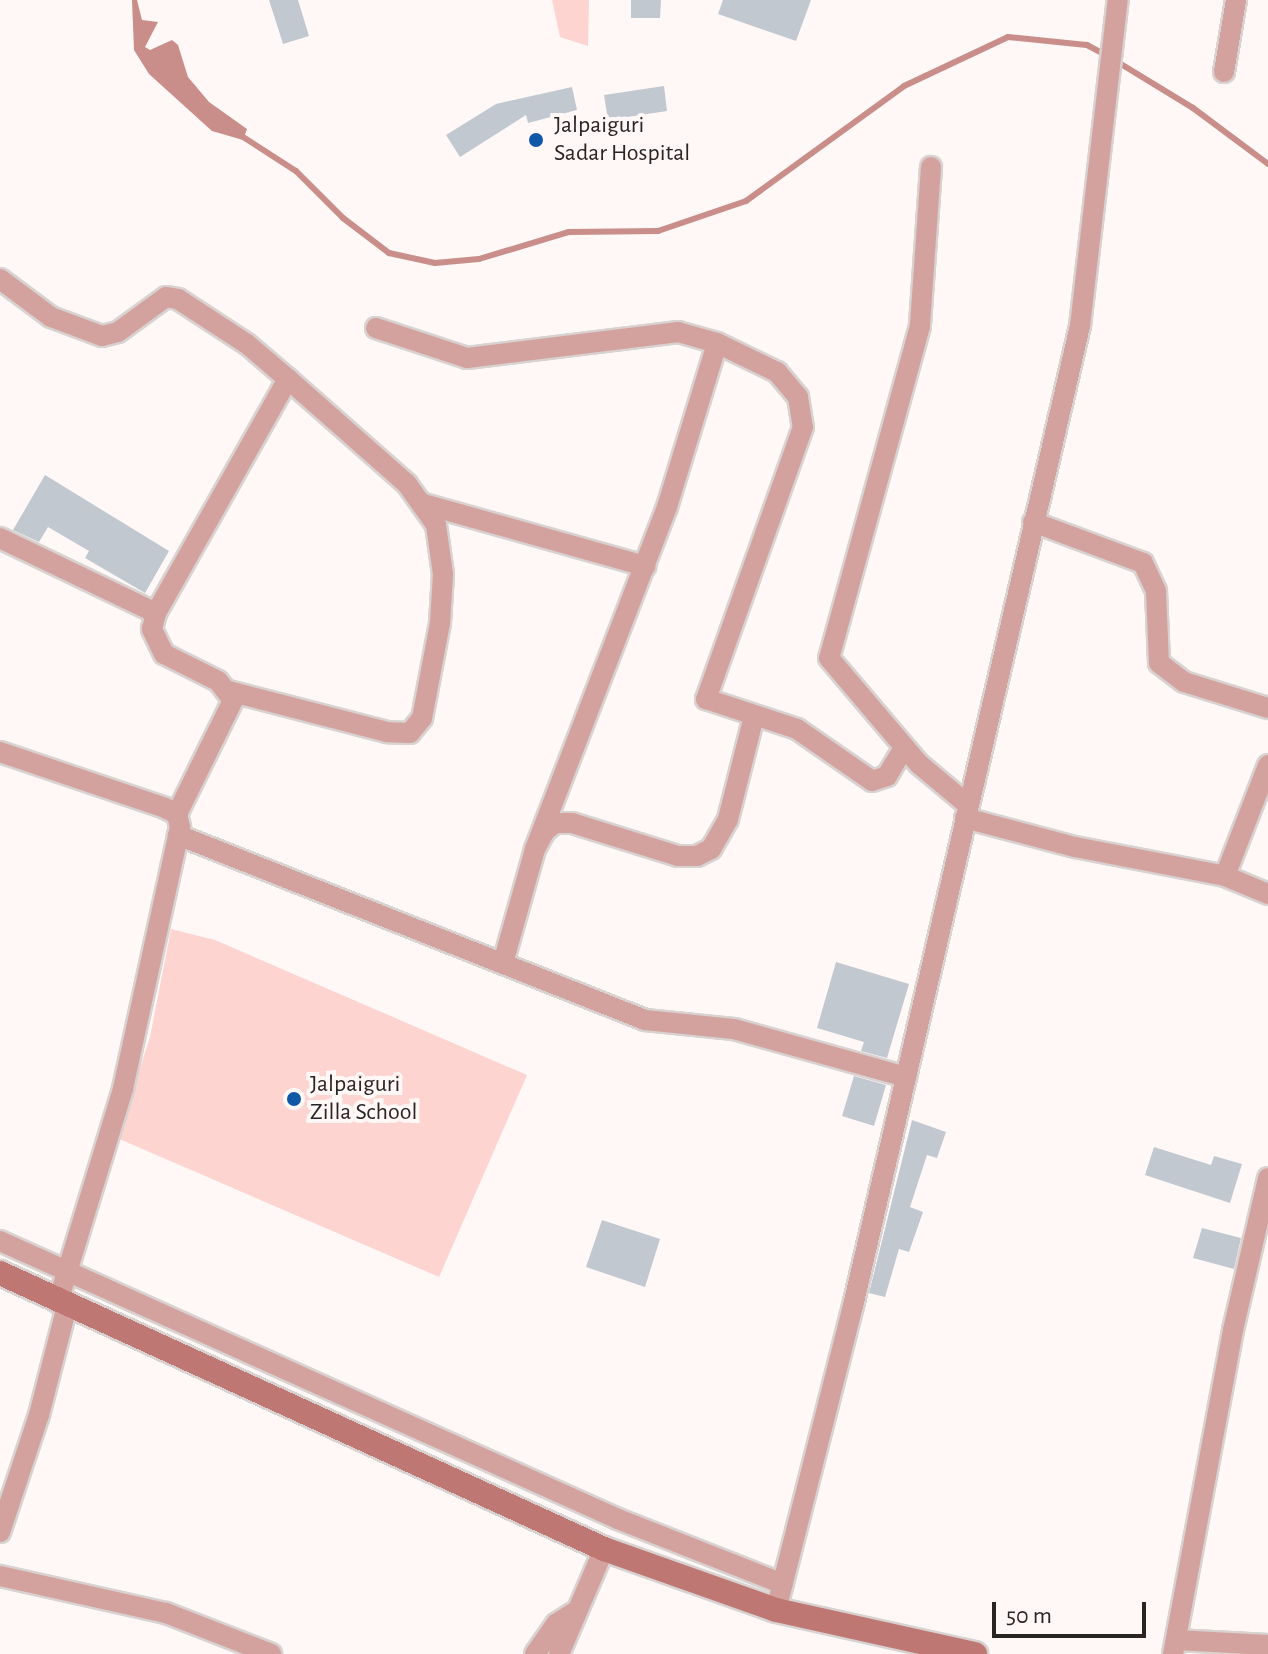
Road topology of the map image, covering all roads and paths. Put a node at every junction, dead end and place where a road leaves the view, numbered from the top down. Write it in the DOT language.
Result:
graph roads {
  1 [pos="1236,0"];
  2 [pos="1118,4"];
  3 [pos="1224,72"];
  4 [pos="931,167"];
  5 [pos="0,279"];
  6 [pos="376,328"];
  7 [pos="717,343"];
  8 [pos="288,379"];
  9 [pos="424,504"];
  10 [pos="1033,522"];
  11 [pos="0,538"];
  12 [pos="645,566"];
  13 [pos="156,613"];
  14 [pos="229,691"];
  15 [pos="1268,708"];
  16 [pos="754,716"];
  17 [pos="904,748"];
  18 [pos="0,752"];
  19 [pos="1268,765"];
  20 [pos="966,811"];
  21 [pos="177,814"];
  22 [pos="178,835"];
  23 [pos="535,849"];
  24 [pos="1225,876"];
  25 [pos="1268,894"];
  26 [pos="503,963"];
  27 [pos="906,1077"];
  28 [pos="1268,1178"];
  29 [pos="0,1241"];
  30 [pos="67,1271"];
  31 [pos="0,1273"];
  32 [pos="63,1304"];
  33 [pos="0,1532"];
  34 [pos="604,1549"];
  35 [pos="0,1576"];
  36 [pos="783,1584"];
  37 [pos="776,1610"];
  38 [pos="573,1613"];
  39 [pos="1268,1645"];
  40 [pos="1174,1647"];
  41 [pos="271,1654"];
  42 [pos="535,1654"];
  43 [pos="559,1654"];
  44 [pos="975,1654"];
  1 -- 3 [label="street"];
  2 -- 10 [label="street"];
  4 -- 17 [label="street"];
  5 -- 8 [label="street"];
  6 -- 7 [label="street"];
  7 -- 12 [label="street"];
  7 -- 16 [label="street"];
  8 -- 9 [label="street"];
  8 -- 13 [label="street"];
  9 -- 12 [label="street"];
  9 -- 14 [label="street"];
  10 -- 15 [label="street"];
  10 -- 20 [label="street"];
  11 -- 13 [label="street"];
  12 -- 23 [label="street"];
  13 -- 14 [label="street"];
  14 -- 21 [label="street"];
  16 -- 17 [label="street"];
  16 -- 23 [label="street"];
  17 -- 20 [label="street"];
  18 -- 21 [label="street"];
  19 -- 24 [label="street"];
  20 -- 24 [label="street"];
  20 -- 27 [label="street"];
  21 -- 22 [label="street"];
  22 -- 26 [label="street"];
  22 -- 30 [label="street"];
  23 -- 26 [label="street"];
  24 -- 25 [label="street"];
  26 -- 27 [label="street"];
  27 -- 36 [label="street"];
  28 -- 40 [label="street"];
  29 -- 30 [label="street"];
  30 -- 32 [label="street"];
  30 -- 36 [label="street"];
  31 -- 32 [label="street"];
  32 -- 33 [label="street"];
  32 -- 34 [label="street"];
  34 -- 37 [label="street"];
  34 -- 38 [label="street"];
  35 -- 41 [label="street"];
  36 -- 37 [label="street"];
  37 -- 44 [label="street"];
  38 -- 42 [label="street"];
  38 -- 43 [label="street"];
  39 -- 40 [label="street"];
}
